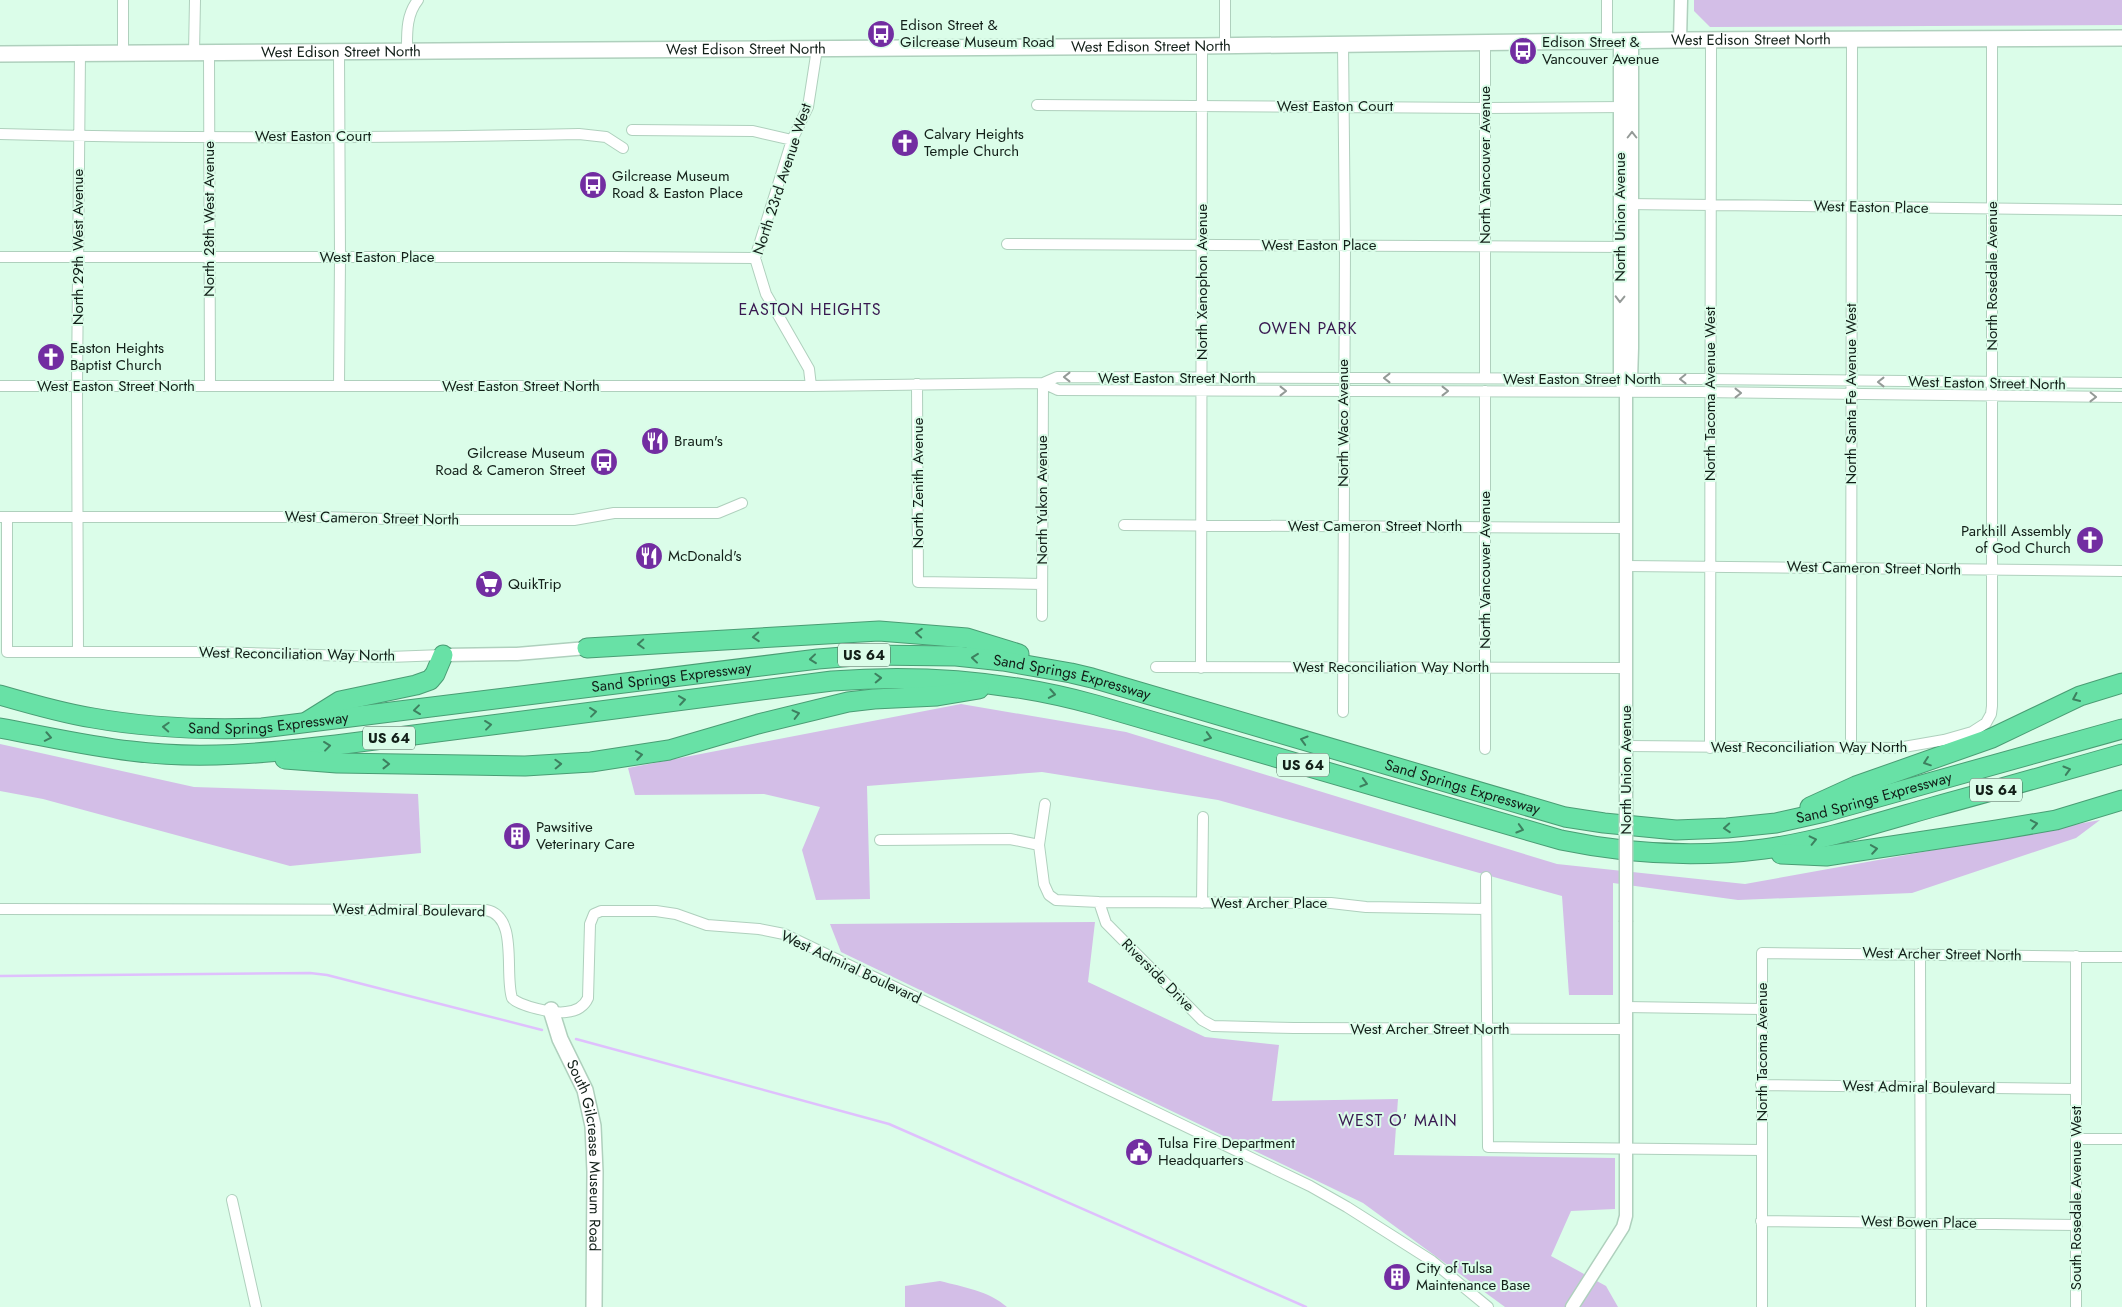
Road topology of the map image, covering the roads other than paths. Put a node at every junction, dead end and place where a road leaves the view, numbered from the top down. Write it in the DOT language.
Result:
graph roads {
  1 [pos="124,0"];
  2 [pos="194,0"];
  3 [pos="418,0"];
  4 [pos="1225,0"];
  5 [pos="1607,0"];
  6 [pos="1681,0"];
  7 [pos="2122,38"];
  8 [pos="1852,39"];
  9 [pos="1992,39"];
  10 [pos="1620,40"];
  11 [pos="1680,40"];
  12 [pos="1711,40"];
  13 [pos="1485,42"];
  14 [pos="1343,44"];
  15 [pos="1225,45"];
  16 [pos="1202,46"];
  17 [pos="816,49"];
  18 [pos="407,51"];
  19 [pos="339,52"];
  20 [pos="80,53"];
  21 [pos="123,53"];
  22 [pos="202,53"];
  23 [pos="0,54"];
  24 [pos="1037,105"];
  25 [pos="1203,106"];
  26 [pos="1343,106"];
  27 [pos="1626,107"];
  28 [pos="1485,108"];
  29 [pos="632,130"];
  30 [pos="0,134"];
  31 [pos="79,136"];
  32 [pos="210,136"];
  33 [pos="340,136"];
  34 [pos="792,140"];
  35 [pos="623,148"];
  36 [pos="1626,204"];
  37 [pos="1710,205"];
  38 [pos="1851,207"];
  39 [pos="1992,209"];
  40 [pos="2122,210"];
  41 [pos="1008,244"];
  42 [pos="1202,244"];
  43 [pos="1345,245"];
  44 [pos="1485,245"];
  45 [pos="1626,246"];
  46 [pos="209,256"];
  47 [pos="0,257"];
  48 [pos="340,257"];
  49 [pos="79,258"];
  50 [pos="755,258"];
  51 [pos="1202,378"];
  52 [pos="1344,378"];
  53 [pos="1471,378"];
  54 [pos="1485,378"];
  55 [pos="1496,378"];
  56 [pos="1710,379"];
  57 [pos="1625,380"];
  58 [pos="1851,382"];
  59 [pos="1992,382"];
  60 [pos="917,384"];
  61 [pos="1043,384"];
  62 [pos="2122,384"];
  63 [pos="0,386"];
  64 [pos="77,386"];
  65 [pos="210,386"];
  66 [pos="339,386"];
  67 [pos="811,386"];
  68 [pos="1202,391"];
  69 [pos="1344,391"];
  70 [pos="1471,391"];
  71 [pos="1485,391"];
  72 [pos="1497,391"];
  73 [pos="1626,393"];
  74 [pos="1710,393"];
  75 [pos="1851,394"];
  76 [pos="1992,396"];
  77 [pos="2122,397"];
  78 [pos="742,503"];
  79 [pos="78,516"];
  80 [pos="4,517"];
  81 [pos="1124,525"];
  82 [pos="1202,525"];
  83 [pos="1484,526"];
  84 [pos="1343,527"];
  85 [pos="1625,528"];
  86 [pos="1626,566"];
  87 [pos="1710,567"];
  88 [pos="1851,568"];
  89 [pos="1992,569"];
  90 [pos="2122,571"];
  91 [pos="1042,584"];
  92 [pos="1042,616"];
  93 [pos="593,647"];
  94 [pos="78,652"];
  95 [pos="443,655"];
  96 [pos="1156,666"];
  97 [pos="1485,666"];
  98 [pos="1343,667"];
  99 [pos="1202,668"];
  100 [pos="1626,668"];
  101 [pos="1092,678"];
  102 [pos="2122,683"];
  103 [pos="1004,685"];
  104 [pos="0,696"];
  105 [pos="1343,712"];
  106 [pos="1986,723"];
  107 [pos="302,724"];
  108 [pos="0,728"];
  109 [pos="2122,729"];
  110 [pos="1627,746"];
  111 [pos="1710,748"];
  112 [pos="1485,749"];
  113 [pos="1851,749"];
  114 [pos="226,755"];
  115 [pos="2114,756"];
  116 [pos="2122,800"];
  117 [pos="1045,804"];
  118 [pos="1203,817"];
  119 [pos="1776,823"];
  120 [pos="880,840"];
  121 [pos="1040,845"];
  122 [pos="1730,852"];
  123 [pos="1486,877"];
  124 [pos="1099,902"];
  125 [pos="1202,903"];
  126 [pos="0,909"];
  127 [pos="1486,909"];
  128 [pos="1762,953"];
  129 [pos="1920,954"];
  130 [pos="2076,956"];
  131 [pos="2122,957"];
  132 [pos="1625,1006"];
  133 [pos="1761,1009"];
  134 [pos="551,1010"];
  135 [pos="1234,1028"];
  136 [pos="1486,1029"];
  137 [pos="1625,1029"];
  138 [pos="1761,1085"];
  139 [pos="1919,1088"];
  140 [pos="2076,1090"];
  141 [pos="2076,1139"];
  142 [pos="2122,1139"];
  143 [pos="1626,1148"];
  144 [pos="1762,1150"];
  145 [pos="232,1200"];
  146 [pos="1762,1221"];
  147 [pos="1921,1222"];
  148 [pos="2077,1225"];
  149 [pos="256,1307"];
  150 [pos="594,1307"];
  151 [pos="1488,1307"];
  152 [pos="1572,1307"];
  153 [pos="1762,1307"];
  154 [pos="1921,1307"];
  155 [pos="2076,1307"];
  1 -- 21 [label="street"];
  2 -- 22 [label="street, North 28th West Avenue"];
  3 -- 18 [label="street"];
  4 -- 15 [label="street"];
  5 -- 10 [label="street"];
  6 -- 11 [label="street"];
  7 -- 9 [label="main road, West Edison Street North"];
  8 -- 9 [label="main road, West Edison Street North"];
  8 -- 12 [label="main road, West Edison Street North"];
  8 -- 38 [label="street, North Santa Fe Avenue West"];
  9 -- 39 [label="street, North Rosedale Avenue"];
  10 -- 11 [label="main road, West Edison Street North"];
  10 -- 13 [label="main road, West Edison Street North"];
  10 -- 27 [label="street, North Union Avenue"];
  11 -- 12 [label="main road, West Edison Street North"];
  12 -- 37 [label="street, North Tacoma Avenue West"];
  13 -- 14 [label="main road, West Edison Street North"];
  13 -- 28 [label="street, North Vancouver Avenue"];
  14 -- 15 [label="main road, West Edison Street North"];
  14 -- 26 [label="street, North Waco Avenue"];
  15 -- 16 [label="main road, West Edison Street North"];
  16 -- 17 [label="main road, West Edison Street North"];
  16 -- 25 [label="street, North Xenophon Avenue"];
  17 -- 18 [label="main road, West Edison Street North"];
  17 -- 34 [label="street, North 23rd Avenue West"];
  18 -- 19 [label="main road, West Edison Street North"];
  19 -- 22 [label="main road, West Edison Street North"];
  19 -- 33 [label="street"];
  20 -- 21 [label="main road, West Edison Street North"];
  20 -- 23 [label="main road, West Edison Street North"];
  20 -- 31 [label="street, North 29th West Avenue"];
  21 -- 22 [label="main road, West Edison Street North"];
  22 -- 32 [label="street, North 28th West Avenue"];
  24 -- 25 [label="street, West Easton Court"];
  25 -- 26 [label="street, West Easton Court"];
  25 -- 42 [label="street, North Xenophon Avenue"];
  26 -- 28 [label="street, West Easton Court"];
  26 -- 43 [label="street, North Waco Avenue"];
  27 -- 28 [label="street, West Easton Court"];
  27 -- 36 [label="street, North Union Avenue"];
  28 -- 44 [label="street, North Vancouver Avenue"];
  29 -- 34 [label="street"];
  30 -- 31 [label="street, West Easton Court"];
  31 -- 32 [label="street, West Easton Court"];
  31 -- 49 [label="street, North 29th West Avenue"];
  32 -- 33 [label="street, West Easton Court"];
  32 -- 46 [label="street, North 28th West Avenue"];
  33 -- 35 [label="street, West Easton Court"];
  33 -- 48 [label="street"];
  34 -- 50 [label="street, North 23rd Avenue West"];
  36 -- 37 [label="street, West Easton Place"];
  36 -- 45 [label="street, North Union Avenue"];
  37 -- 38 [label="street, West Easton Place"];
  37 -- 56 [label="street, North Tacoma Avenue West"];
  38 -- 39 [label="street, West Easton Place"];
  38 -- 58 [label="street, North Santa Fe Avenue West"];
  39 -- 40 [label="street, West Easton Place"];
  39 -- 59 [label="street, North Rosedale Avenue"];
  41 -- 42 [label="street, West Easton Place"];
  42 -- 43 [label="street, West Easton Place"];
  42 -- 51 [label="street, North Xenophon Avenue"];
  43 -- 44 [label="street, West Easton Place"];
  43 -- 52 [label="street, North Waco Avenue"];
  44 -- 45 [label="street, West Easton Place"];
  44 -- 54 [label="street, North Vancouver Avenue"];
  45 -- 57 [label="street, North Union Avenue"];
  46 -- 48 [label="street, West Easton Place"];
  46 -- 49 [label="street, West Easton Place"];
  46 -- 65 [label="street, North 28th West Avenue"];
  47 -- 49 [label="street, West Easton Place"];
  48 -- 50 [label="street, West Easton Place"];
  48 -- 66 [label="street"];
  49 -- 64 [label="street, North 29th West Avenue"];
  50 -- 67 [label="street, North 23rd Avenue West"];
  51 -- 52 [label="street, West Easton Street North"];
  51 -- 61 [label="street, West Easton Street North, one-way"];
  51 -- 68 [label="street, North Xenophon Avenue"];
  53 -- 52 [label="street, West Easton Street North, one-way"];
  52 -- 69 [label="street, North Waco Avenue"];
  53 -- 54 [label="street, West Easton Street North"];
  53 -- 70 [label="street"];
  54 -- 55 [label="street, West Easton Street North"];
  55 -- 57 [label="street, West Easton Street North"];
  55 -- 72 [label="street"];
  56 -- 57 [label="street, West Easton Street North, one-way"];
  56 -- 58 [label="street, West Easton Street North"];
  56 -- 74 [label="street, North Tacoma Avenue West"];
  57 -- 73 [label="street, North Union Avenue"];
  59 -- 58 [label="street, West Easton Street North, one-way"];
  58 -- 75 [label="street, North Santa Fe Avenue West"];
  59 -- 62 [label="street, West Easton Street North"];
  59 -- 76 [label="street, North Rosedale Avenue"];
  60 -- 61 [label="street, West Easton Street North"];
  60 -- 67 [label="street, West Easton Street North"];
  60 -- 91 [label="street, North Zenith Avenue"];
  61 -- 68 [label="street, West Easton Street North"];
  61 -- 91 [label="street, North Yukon Avenue"];
  63 -- 64 [label="street, West Easton Street North"];
  64 -- 65 [label="street, West Easton Street North"];
  64 -- 79 [label="street, North 29th West Avenue"];
  65 -- 66 [label="street, West Easton Street North"];
  66 -- 67 [label="street, West Easton Street North"];
  68 -- 69 [label="street, West Easton Street North, one-way"];
  68 -- 82 [label="street, North Xenophon Avenue"];
  69 -- 70 [label="street, West Easton Street North, one-way"];
  69 -- 84 [label="street, North Waco Avenue"];
  70 -- 71 [label="street, West Easton Street North"];
  71 -- 72 [label="street, West Easton Street North"];
  71 -- 83 [label="street, North Vancouver Avenue"];
  72 -- 73 [label="street, West Easton Street North"];
  73 -- 74 [label="street, West Easton Street North"];
  73 -- 85 [label="street, North Union Avenue"];
  74 -- 75 [label="street, West Easton Street North, one-way"];
  74 -- 87 [label="street, North Tacoma Avenue West"];
  75 -- 76 [label="street, West Easton Street North"];
  75 -- 88 [label="street, North Santa Fe Avenue West"];
  76 -- 77 [label="street, West Easton Street North, one-way"];
  76 -- 89 [label="street, North Rosedale Avenue"];
  78 -- 79 [label="street, West Cameron Street North"];
  79 -- 80 [label="street, West Cameron Street North"];
  79 -- 94 [label="street, North 29th West Avenue"];
  80 -- 94 [label="street, West Reconciliation Way North"];
  81 -- 82 [label="street, West Cameron Street North"];
  82 -- 84 [label="street, West Cameron Street North"];
  82 -- 99 [label="street, North Xenophon Avenue"];
  83 -- 84 [label="street, West Cameron Street North"];
  83 -- 85 [label="street, West Cameron Street North"];
  83 -- 97 [label="street, North Vancouver Avenue"];
  84 -- 98 [label="street, North Waco Avenue"];
  85 -- 86 [label="street, North Union Avenue"];
  86 -- 87 [label="street, West Cameron Street North"];
  86 -- 100 [label="street, North Union Avenue"];
  87 -- 88 [label="street, West Cameron Street North"];
  87 -- 111 [label="street, North Tacoma Avenue West"];
  88 -- 89 [label="street, West Cameron Street North"];
  88 -- 113 [label="street, North Santa Fe Avenue West"];
  89 -- 90 [label="street, West Cameron Street North"];
  89 -- 106 [label="street, North Rosedale Avenue"];
  91 -- 92 [label="street, North Yukon Avenue"];
  93 -- 95 [label="street, West Reconciliation Way North"];
  101 -- 93 [label="highway, one-way"];
  94 -- 95 [label="street, West Reconciliation Way North"];
  95 -- 107 [label="highway"];
  96 -- 99 [label="street, West Reconciliation Way North"];
  97 -- 98 [label="street, West Reconciliation Way North"];
  97 -- 100 [label="street, West Reconciliation Way North"];
  97 -- 112 [label="street, North Vancouver Avenue"];
  98 -- 99 [label="street, West Reconciliation Way North"];
  98 -- 105 [label="street, North Waco Avenue"];
  100 -- 110 [label="street, North Union Avenue"];
  101 -- 107 [label="highway, Sand Springs Expressway / US 64, one-way"];
  119 -- 101 [label="highway, Sand Springs Expressway / US 64, one-way"];
  102 -- 119 [label="highway, one-way"];
  114 -- 103 [label="highway, Sand Springs Expressway / US 64, one-way"];
  114 -- 103 [label="highway, one-way"];
  103 -- 122 [label="highway, Sand Springs Expressway / US 64, one-way"];
  107 -- 104 [label="highway, Sand Springs Expressway / US 64, one-way"];
  106 -- 113 [label="street, West Reconciliation Way North"];
  108 -- 114 [label="highway, Sand Springs Expressway / US 64, one-way"];
  109 -- 119 [label="highway, Sand Springs Expressway / US 64"];
  110 -- 111 [label="street, West Reconciliation Way North"];
  110 -- 132 [label="street, North Union Avenue, bridge"];
  111 -- 113 [label="street, West Reconciliation Way North"];
  122 -- 115 [label="highway, Sand Springs Expressway / US 64, one-way"];
  122 -- 116 [label="highway, one-way"];
  117 -- 121 [label="street"];
  118 -- 125 [label="street"];
  120 -- 121 [label="street"];
  121 -- 124 [label="street, West Archer Place"];
  123 -- 127 [label="street"];
  124 -- 125 [label="street, West Archer Place"];
  124 -- 135 [label="street, Riverside Drive"];
  125 -- 127 [label="street, West Archer Place"];
  126 -- 134 [label="street, West Admiral Boulevard"];
  127 -- 136 [label="street"];
  128 -- 129 [label="street, West Archer Street North"];
  128 -- 133 [label="street, North Tacoma Avenue"];
  129 -- 130 [label="street, West Archer Street North"];
  129 -- 139 [label="street"];
  130 -- 131 [label="street, West Archer Street North"];
  130 -- 140 [label="street"];
  132 -- 133 [label="street"];
  132 -- 137 [label="street, North Union Avenue"];
  133 -- 138 [label="street, North Tacoma Avenue"];
  134 -- 150 [label="main road, South Gilcrease Museum Road"];
  134 -- 151 [label="street, West Admiral Boulevard"];
  135 -- 136 [label="street, West Archer Street North"];
  136 -- 137 [label="street, West Archer Street North"];
  136 -- 143 [label="street"];
  137 -- 143 [label="street, North Union Avenue"];
  138 -- 139 [label="street, West Admiral Boulevard"];
  138 -- 144 [label="street, North Tacoma Avenue"];
  139 -- 140 [label="street, West Admiral Boulevard"];
  139 -- 147 [label="street"];
  140 -- 141 [label="street, South Rosedale Avenue West"];
  141 -- 142 [label="street"];
  141 -- 148 [label="street, South Rosedale Avenue West"];
  143 -- 144 [label="street"];
  143 -- 152 [label="street, North Union Avenue"];
  144 -- 146 [label="street, North Tacoma Avenue"];
  145 -- 149 [label="street"];
  146 -- 147 [label="street, West Bowen Place"];
  146 -- 153 [label="street, North Tacoma Avenue"];
  147 -- 148 [label="street, West Bowen Place"];
  147 -- 154 [label="street"];
  148 -- 155 [label="street, South Rosedale Avenue West"];
}
